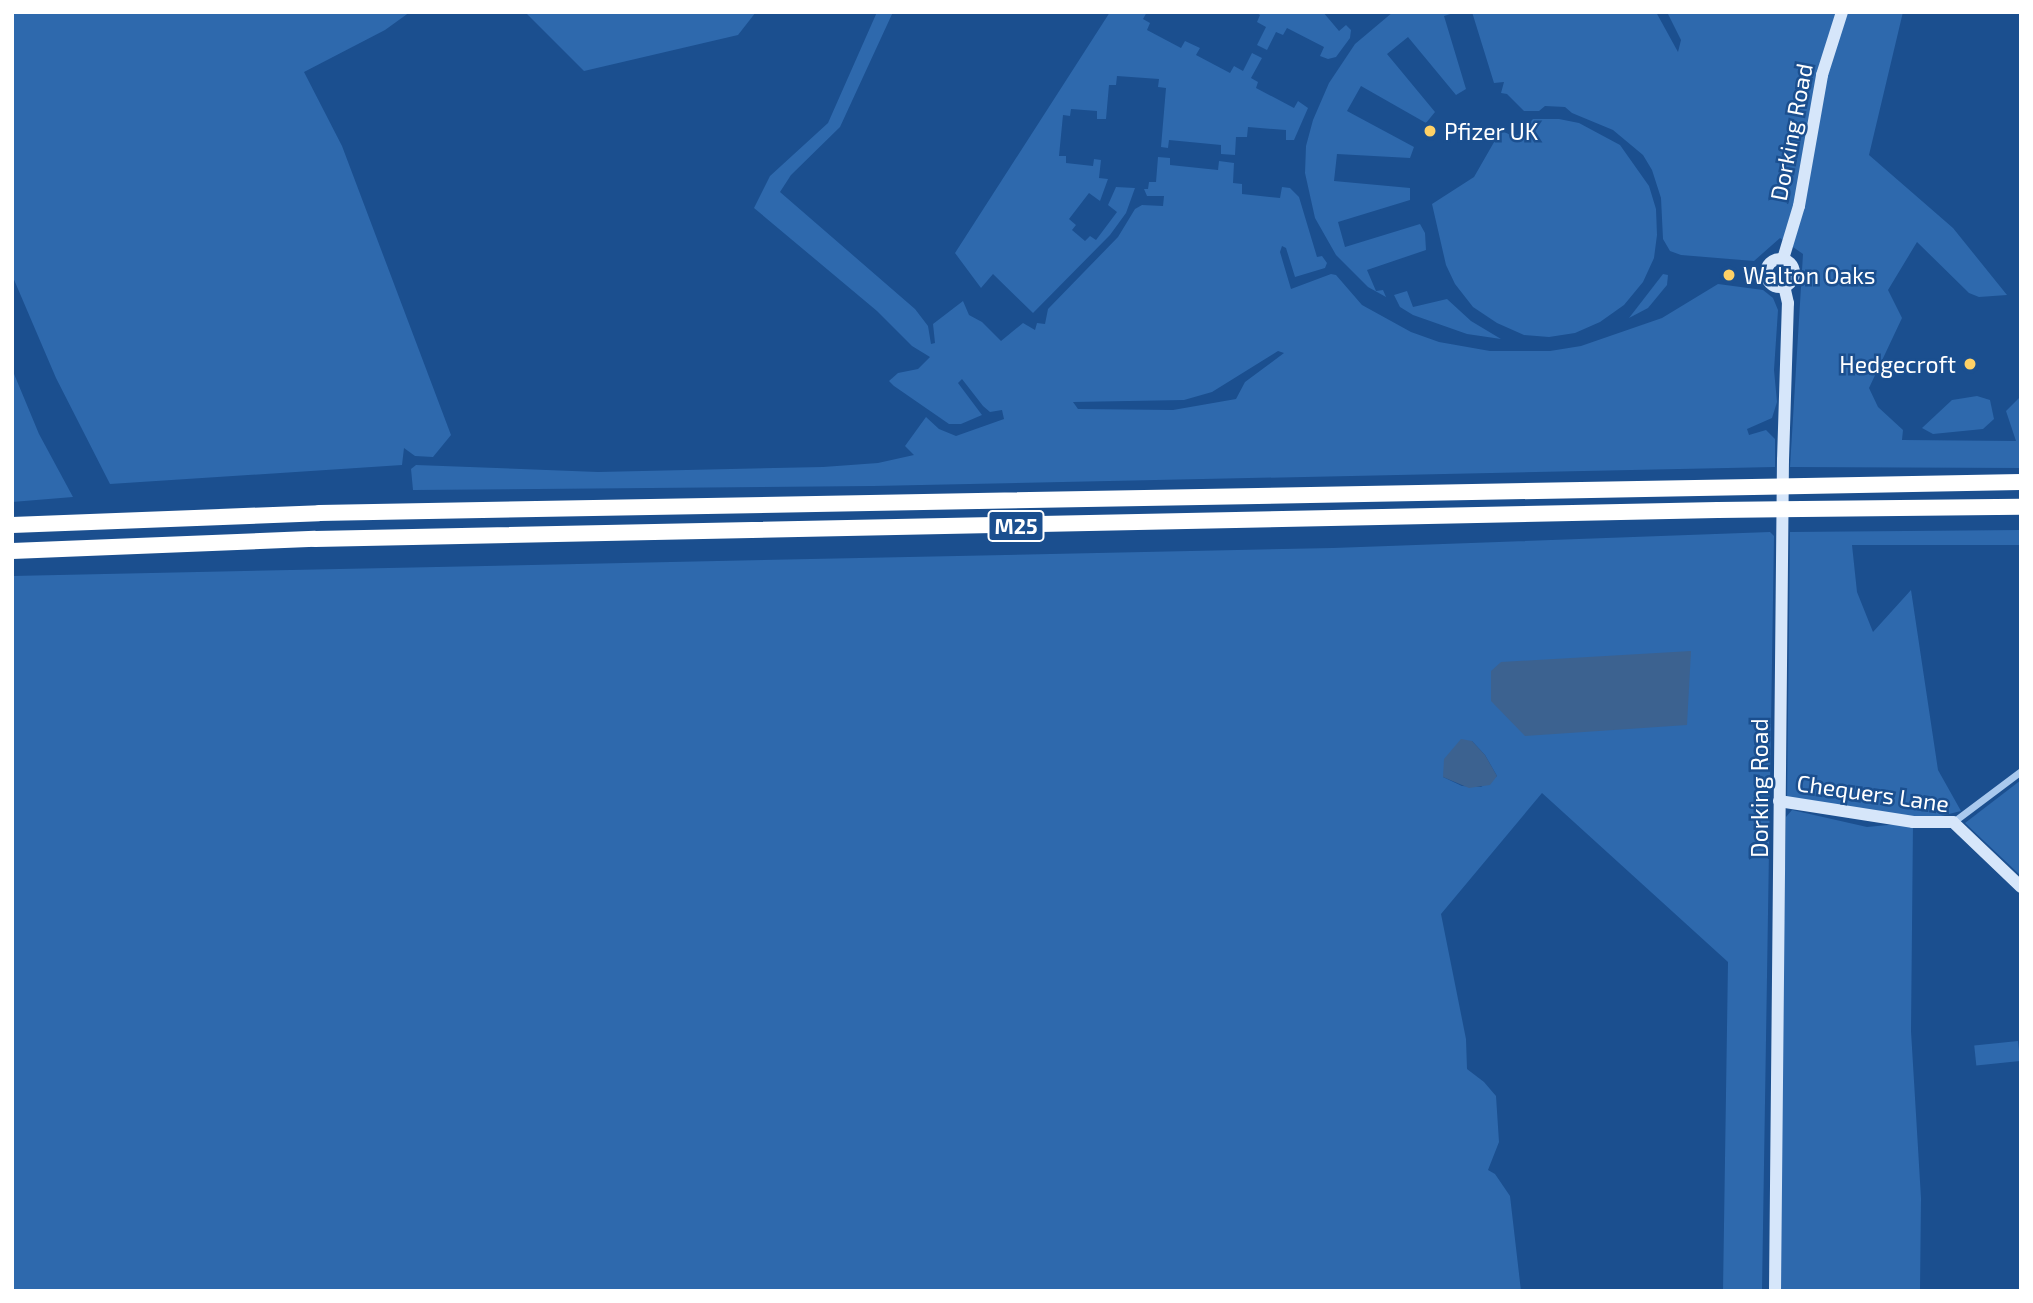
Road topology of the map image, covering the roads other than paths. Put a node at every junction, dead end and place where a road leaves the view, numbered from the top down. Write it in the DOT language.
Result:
graph roads {
  1 [pos="1842,12"];
  2 [pos="1783,259"];
  3 [pos="1784,286"];
  4 [pos="2021,482"];
  5 [pos="2021,507"];
  6 [pos="12,524"];
  7 [pos="12,551"];
  8 [pos="2021,771"];
  9 [pos="1779,801"];
  10 [pos="1953,822"];
  11 [pos="2021,887"];
  12 [pos="1774,1291"];
  1 -- 2 [label="main road, Dorking Road"];
  2 -- 3 [label="main road"];
  2 -- 3 [label="main road"];
  3 -- 9 [label="main road, Dorking Road"];
  4 -- 6 [label="highway, M25"];
  5 -- 7 [label="highway, M25"];
  8 -- 10 [label="street"];
  9 -- 10 [label="main road, Chequers Lane"];
  9 -- 12 [label="main road, Dorking Road"];
  10 -- 11 [label="main road, Chequers Lane"];
}
